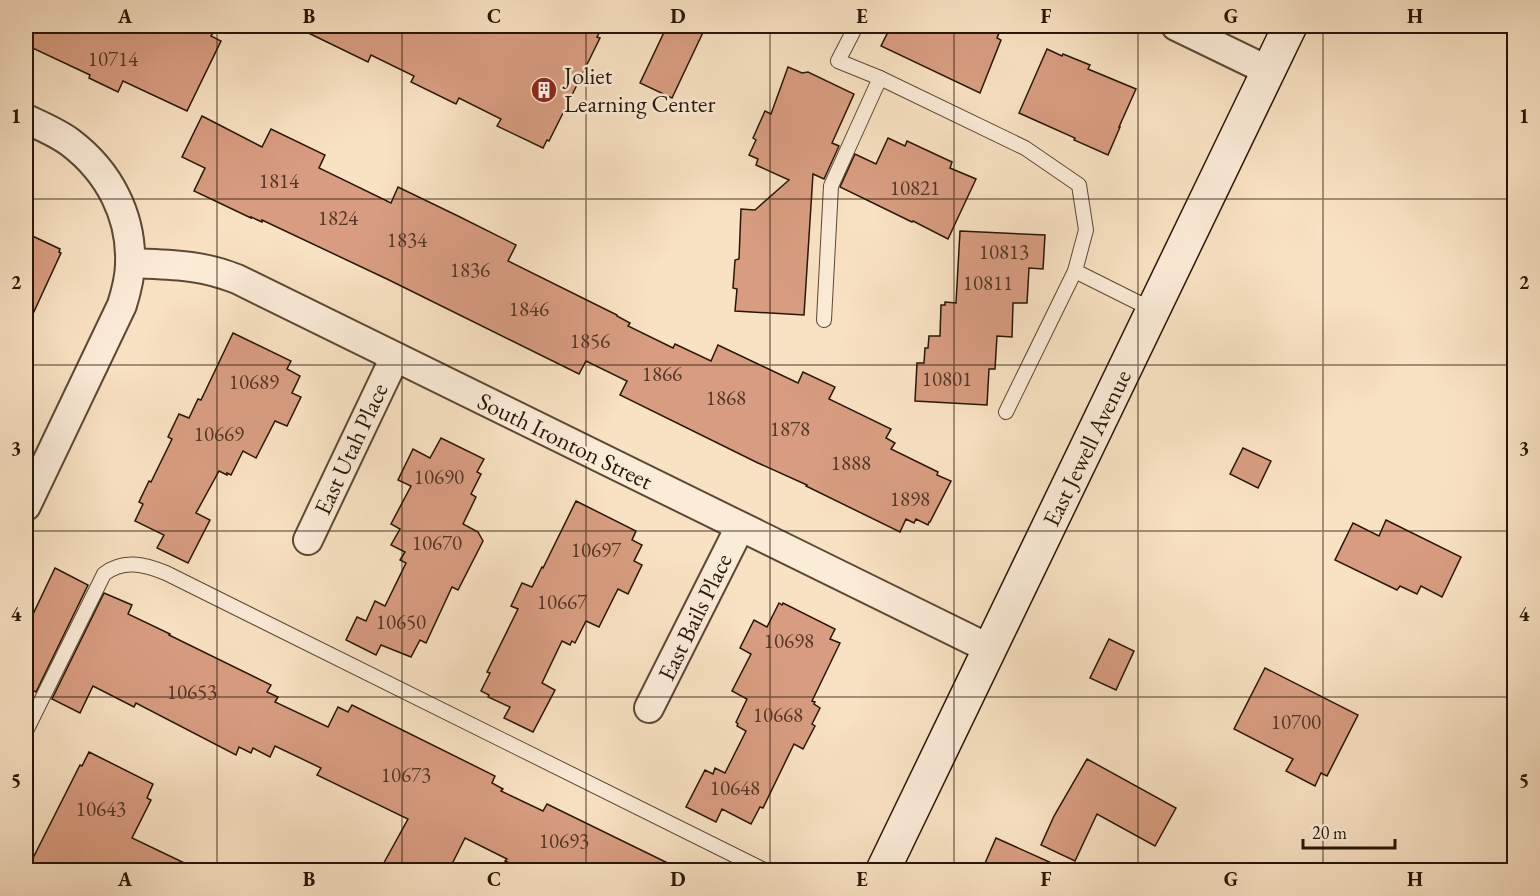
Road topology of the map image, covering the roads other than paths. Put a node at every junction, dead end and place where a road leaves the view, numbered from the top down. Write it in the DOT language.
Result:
graph roads {
  1 [pos="856,26"];
  2 [pos="1176,26"];
  3 [pos="1290,26"];
  4 [pos="1269,71"];
  5 [pos="880,78"];
  6 [pos="26,119"];
  7 [pos="130,263"];
  8 [pos="1075,272"];
  9 [pos="1153,310"];
  10 [pos="824,321"];
  11 [pos="395,357"];
  12 [pos="1006,412"];
  13 [pos="26,506"];
  14 [pos="740,527"];
  15 [pos="308,540"];
  16 [pos="990,650"];
  17 [pos="649,708"];
  18 [pos="26,731"];
  19 [pos="764,870"];
  20 [pos="883,870"];
  1 -- 5 [label="lane"];
  2 -- 4 [label="street"];
  3 -- 4 [label="street, East Jewell Avenue"];
  4 -- 9 [label="street, East Jewell Avenue"];
  5 -- 8 [label="lane"];
  5 -- 10 [label="lane"];
  6 -- 7 [label="street"];
  7 -- 11 [label="street, South Ironton Street"];
  7 -- 13 [label="street"];
  8 -- 9 [label="lane"];
  8 -- 12 [label="lane"];
  9 -- 16 [label="street, East Jewell Avenue"];
  11 -- 14 [label="street, South Ironton Street"];
  11 -- 15 [label="street, East Utah Place"];
  14 -- 16 [label="street, South Ironton Street"];
  14 -- 17 [label="street, East Bails Place"];
  16 -- 20 [label="street, East Jewell Avenue"];
  18 -- 19 [label="lane"];
}
